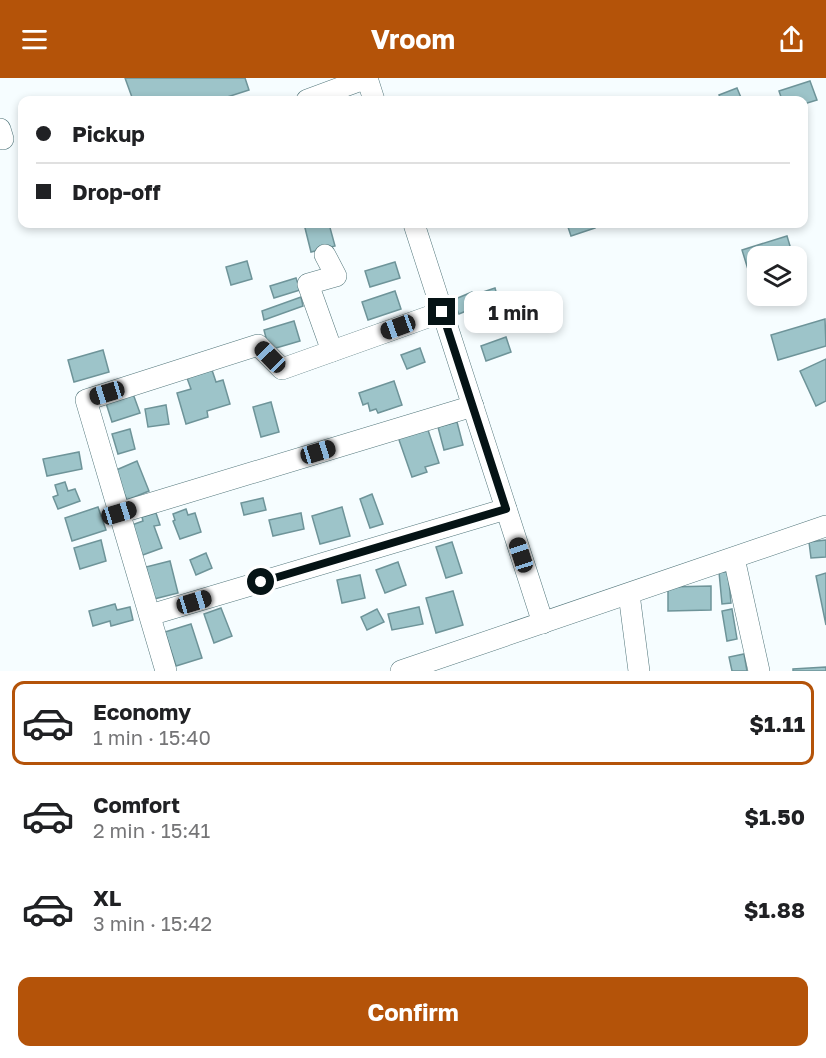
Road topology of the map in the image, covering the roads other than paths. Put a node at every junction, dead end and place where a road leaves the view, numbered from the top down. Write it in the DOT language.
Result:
graph roads {
  1 [pos="318,96"];
  2 [pos="373,96"];
  3 [pos="415,228"];
  4 [pos="325,255"];
  5 [pos="442,312"];
  6 [pos="332,351"];
  7 [pos="473,406"];
  8 [pos="506,509"];
  9 [pos="119,513"];
  10 [pos="826,526"];
  11 [pos="734,558"];
  12 [pos="629,594"];
  13 [pos="150,615"];
  14 [pos="543,623"];
  15 [pos="166,671"];
  16 [pos="401,671"];
  17 [pos="639,671"];
  18 [pos="759,671"];
  1 -- 2 [label="street"];
  3 -- 5 [label="street"];
  4 -- 6 [label="street"];
  5 -- 6 [label="street"];
  5 -- 7 [label="street"];
  6 -- 9 [label="street"];
  7 -- 8 [label="street"];
  7 -- 9 [label="street"];
  8 -- 13 [label="street"];
  8 -- 14 [label="street"];
  9 -- 13 [label="street"];
  10 -- 11 [label="street"];
  11 -- 12 [label="street"];
  11 -- 18 [label="street"];
  12 -- 14 [label="street"];
  12 -- 17 [label="street"];
  13 -- 15 [label="street"];
  14 -- 16 [label="street"];
}
